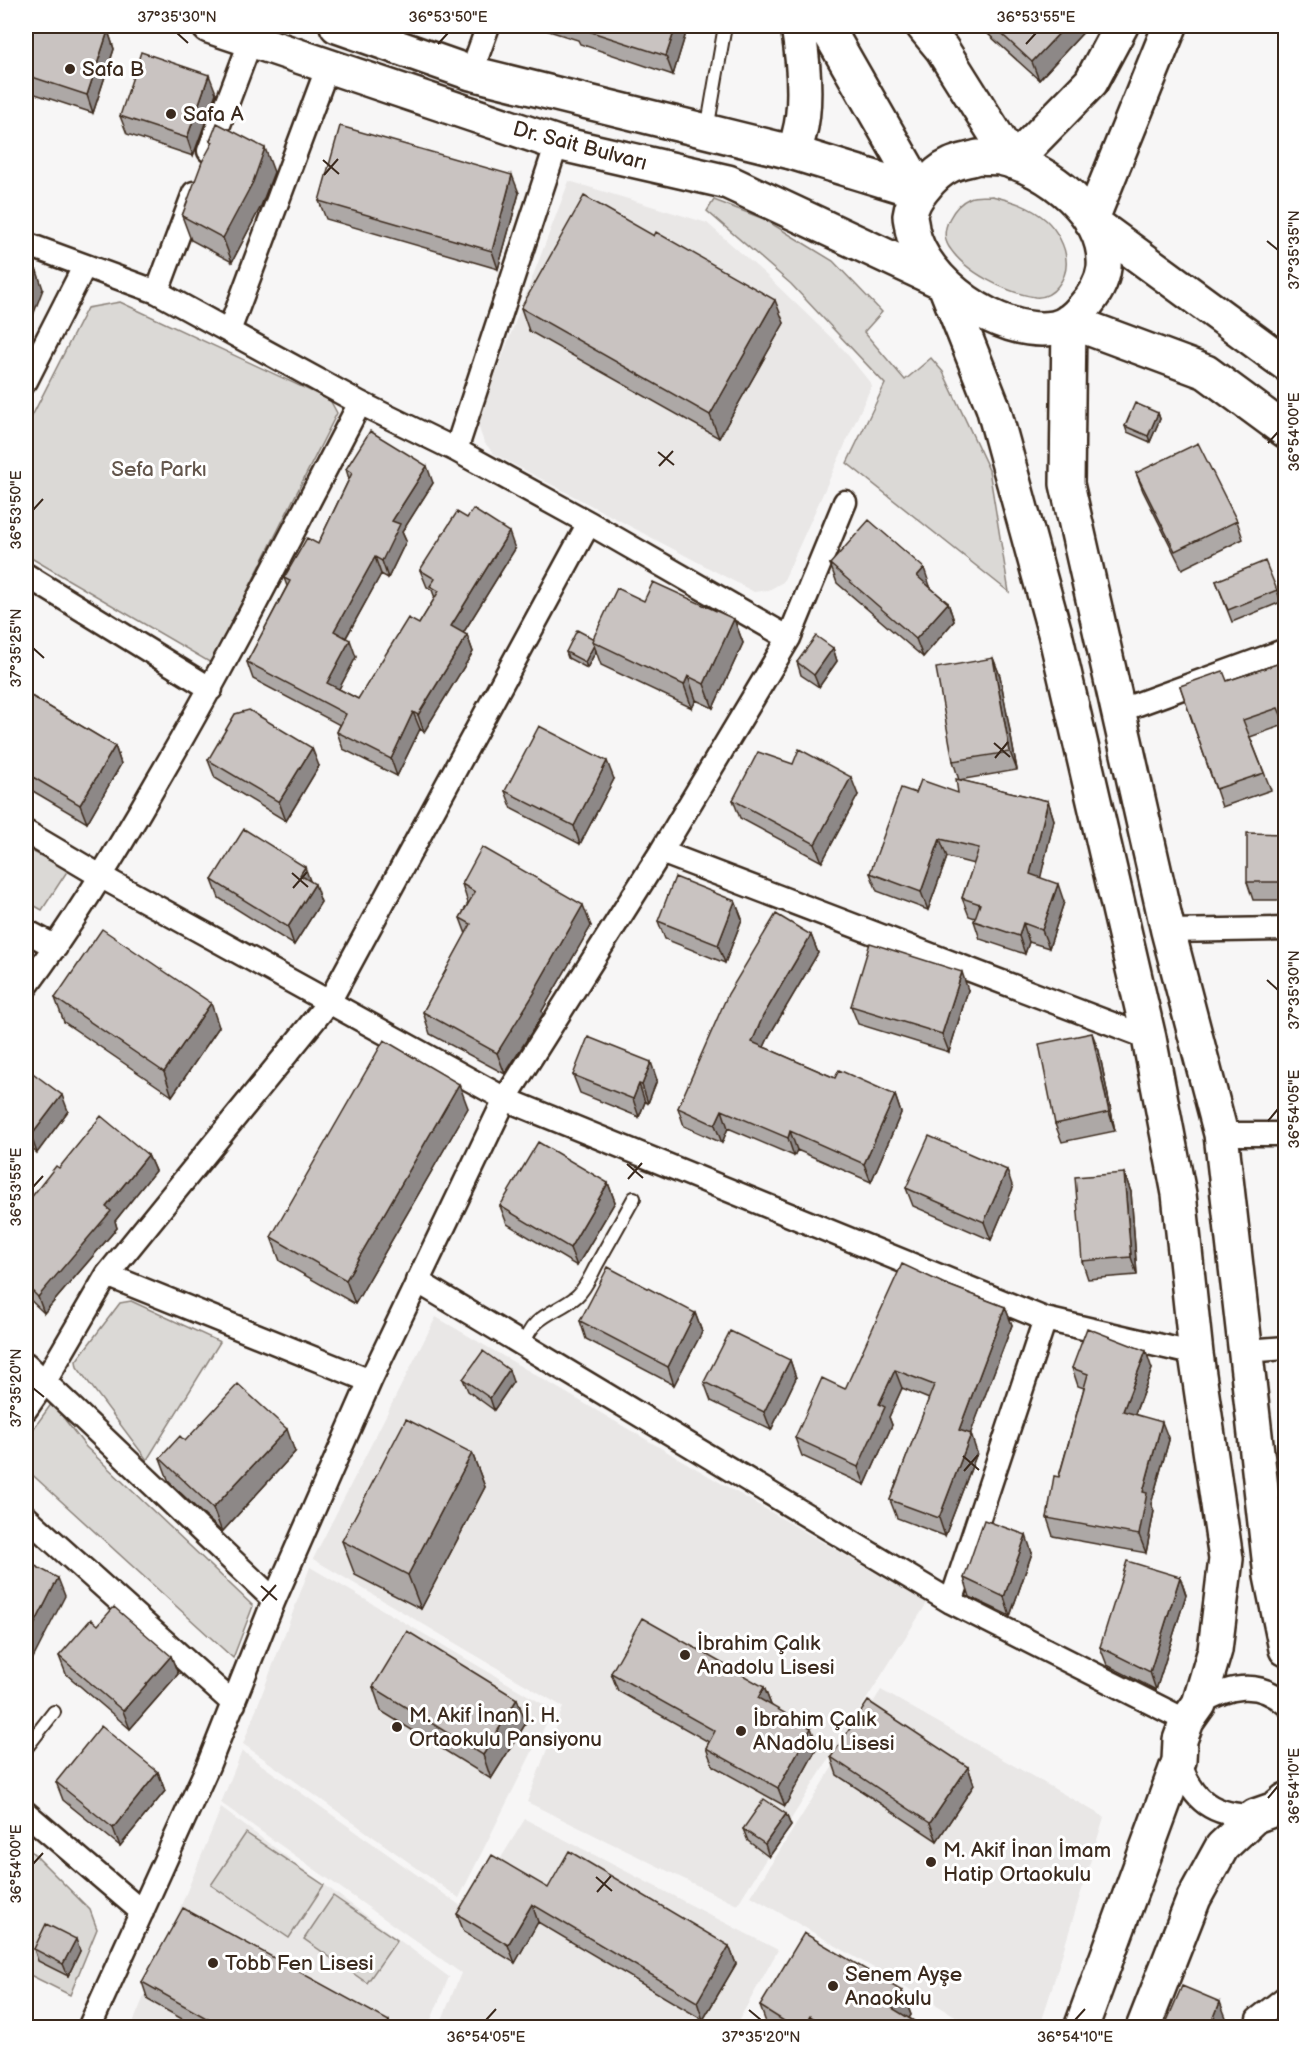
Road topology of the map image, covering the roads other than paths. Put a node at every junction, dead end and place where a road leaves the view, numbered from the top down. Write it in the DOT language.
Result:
graph roads {
  1 [pos="209,26"];
  2 [pos="337,26"];
  3 [pos="488,26"];
  4 [pos="725,26"];
  5 [pos="798,26"];
  6 [pos="826,26"];
  7 [pos="924,26"];
  8 [pos="1121,26"];
  9 [pos="1170,26"];
  10 [pos="251,40"];
  11 [pos="328,66"];
  12 [pos="471,73"];
  13 [pos="707,131"];
  14 [pos="556,144"];
  15 [pos="791,152"];
  16 [pos="1013,162"];
  17 [pos="921,192"];
  18 [pos="1091,221"];
  19 [pos="26,244"];
  20 [pos="84,267"];
  21 [pos="944,283"];
  22 [pos="157,292"];
  23 [pos="1069,321"];
  24 [pos="229,331"];
  25 [pos="1286,364"];
  26 [pos="26,381"];
  27 [pos="360,403"];
  28 [pos="1286,431"];
  29 [pos="456,450"];
  30 [pos="845,502"];
  31 [pos="589,523"];
  32 [pos="26,575"];
  33 [pos="789,638"];
  34 [pos="1286,650"];
  35 [pos="211,688"];
  36 [pos="1119,711"];
  37 [pos="26,832"];
  38 [pos="661,852"];
  39 [pos="102,877"];
  40 [pos="1286,929"];
  41 [pos="26,931"];
  42 [pos="1168,931"];
  43 [pos="56,947"];
  44 [pos="26,987"];
  45 [pos="329,1002"];
  46 [pos="1149,1038"];
  47 [pos="505,1099"];
  48 [pos="1221,1134"];
  49 [pos="1286,1134"];
  50 [pos="634,1198"];
  51 [pos="107,1275"];
  52 [pos="417,1281"];
  53 [pos="1045,1319"];
  54 [pos="524,1346"];
  55 [pos="1286,1348"];
  56 [pos="1247,1351"];
  57 [pos="1196,1354"];
  58 [pos="26,1364"];
  59 [pos="370,1381"];
  60 [pos="44,1383"];
  61 [pos="26,1409"];
  62 [pos="26,1517"];
  63 [pos="1280,1595"];
  64 [pos="274,1600"];
  65 [pos="951,1602"];
  66 [pos="1286,1649"];
  67 [pos="234,1704"];
  68 [pos="1286,1704"];
  69 [pos="54,1712"];
  70 [pos="1193,1712"];
  71 [pos="26,1748"];
  72 [pos="1179,1761"];
  73 [pos="1275,1809"];
  74 [pos="26,1813"];
  75 [pos="142,1912"];
  76 [pos="1286,1997"];
  77 [pos="89,2028"];
  78 [pos="1081,2028"];
  79 [pos="1143,2028"];
  80 [pos="1258,2028"];
  1 -- 10 [label="main road, Dr. Sait Bulvarı"];
  2 -- 12 [label="main road, Dr. Sait Bulvarı"];
  3 -- 12 [label="street"];
  4 -- 13 [label="lane"];
  5 -- 15 [label="main road"];
  6 -- 17 [label="main road"];
  7 -- 16 [label="main road"];
  8 -- 16 [label="main road"];
  9 -- 18 [label="main road"];
  10 -- 11 [label="main road, Dr. Sait Bulvarı"];
  10 -- 22 [label="street"];
  11 -- 14 [label="main road, Dr. Sait Bulvarı"];
  11 -- 24 [label="street"];
  12 -- 13 [label="main road, Dr. Sait Bulvarı"];
  13 -- 15 [label="main road, Dr. Sait Bulvarı"];
  14 -- 21 [label="main road, Dr. Sait Bulvarı"];
  14 -- 29 [label="street"];
  15 -- 17 [label="main road, Dr. Sait Bulvarı"];
  16 -- 17 [label="main road"];
  16 -- 18 [label="main road"];
  17 -- 21 [label="main road"];
  18 -- 23 [label="main road"];
  18 -- 25 [label="main road"];
  19 -- 20 [label="street"];
  20 -- 22 [label="street"];
  20 -- 26 [label="street"];
  21 -- 23 [label="main road"];
  21 -- 46 [label="main road"];
  22 -- 24 [label="street"];
  23 -- 28 [label="main road"];
  23 -- 36 [label="main road"];
  24 -- 27 [label="street"];
  27 -- 29 [label="street"];
  27 -- 35 [label="street"];
  29 -- 31 [label="street"];
  30 -- 33 [label="street"];
  31 -- 33 [label="street"];
  31 -- 45 [label="street"];
  32 -- 35 [label="street"];
  33 -- 38 [label="street"];
  34 -- 36 [label="street"];
  35 -- 39 [label="street"];
  36 -- 42 [label="main road"];
  37 -- 39 [label="street"];
  38 -- 46 [label="street"];
  38 -- 47 [label="street"];
  39 -- 43 [label="street"];
  39 -- 45 [label="street"];
  40 -- 42 [label="street"];
  41 -- 43 [label="street"];
  42 -- 48 [label="main road"];
  43 -- 44 [label="street"];
  45 -- 47 [label="street"];
  45 -- 51 [label="street"];
  46 -- 57 [label="main road"];
  47 -- 52 [label="street"];
  47 -- 53 [label="street"];
  48 -- 49 [label="street"];
  48 -- 56 [label="main road"];
  50 -- 54 [label="lane"];
  51 -- 59 [label="street"];
  51 -- 60 [label="street"];
  52 -- 54 [label="street"];
  52 -- 59 [label="street"];
  53 -- 57 [label="street"];
  53 -- 65 [label="street"];
  54 -- 65 [label="street"];
  55 -- 56 [label="street"];
  56 -- 63 [label="main road"];
  57 -- 70 [label="main road"];
  58 -- 60 [label="street"];
  59 -- 64 [label="street"];
  60 -- 61 [label="street"];
  60 -- 64 [label="street"];
  62 -- 67 [label="street"];
  63 -- 66 [label="main road"];
  64 -- 67 [label="street"];
  65 -- 70 [label="street"];
  67 -- 75 [label="street"];
  68 -- 70 [label="street"];
  69 -- 71 [label="lane"];
  70 -- 72 [label="main road"];
  72 -- 73 [label="street"];
  72 -- 78 [label="main road"];
  73 -- 79 [label="main road"];
  74 -- 75 [label="street"];
  75 -- 77 [label="street"];
  76 -- 80 [label="street"];
}
